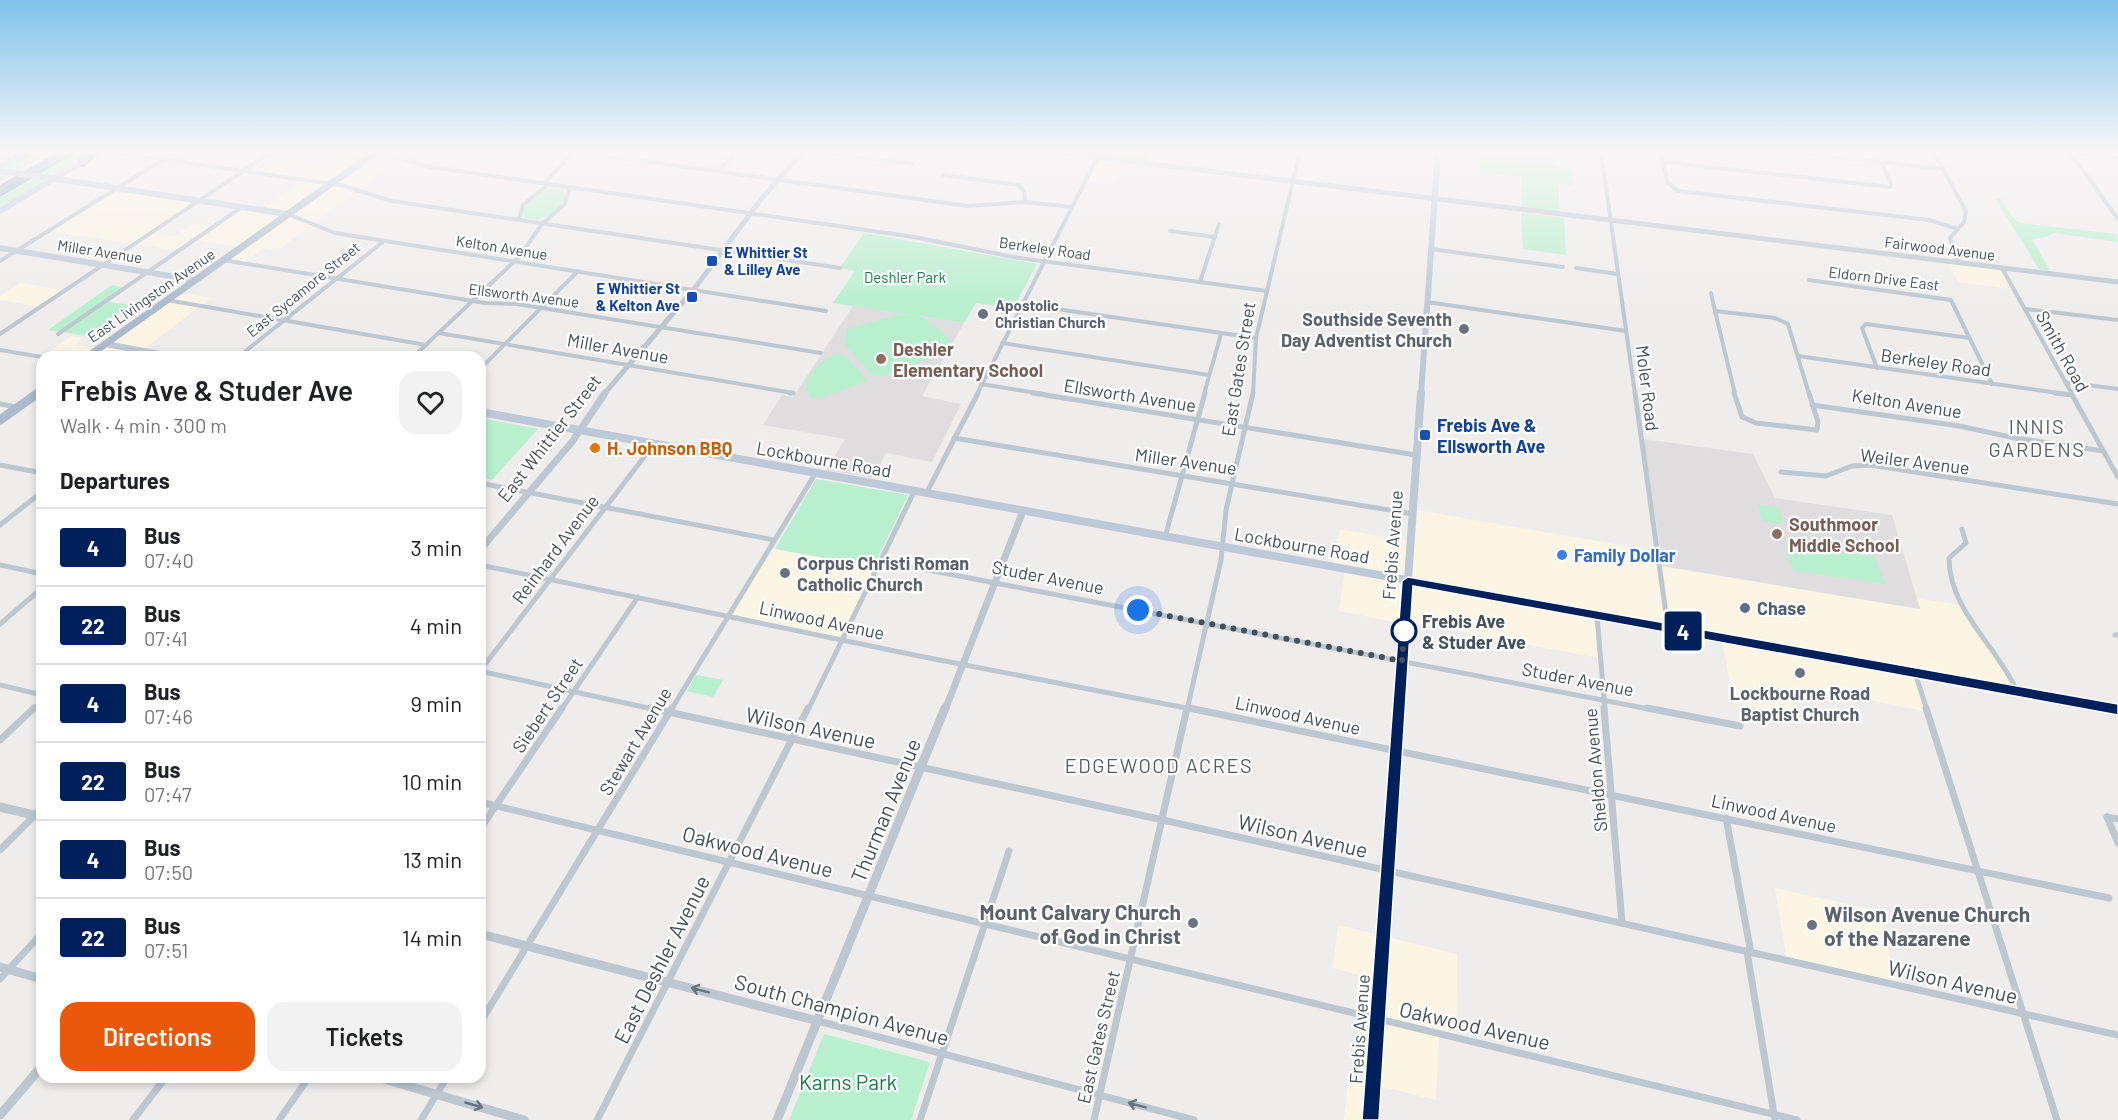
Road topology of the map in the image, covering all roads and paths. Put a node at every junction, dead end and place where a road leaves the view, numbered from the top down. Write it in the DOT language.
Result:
graph roads {
  1 [pos="13,203"];
  2 [pos="95,203"];
  3 [pos="198,203"];
  4 [pos="216,203"];
  5 [pos="303,203"];
  6 [pos="412,203"];
  7 [pos="526,203"];
  8 [pos="565,203"];
  9 [pos="681,203"];
  10 [pos="759,203"];
  11 [pos="949,203"];
  12 [pos="1016,203"];
  13 [pos="1036,203"];
  14 [pos="1074,203"];
  15 [pos="1287,203"];
  16 [pos="1434,203"];
  17 [pos="1462,203"];
  18 [pos="1608,203"];
  19 [pos="1778,203"];
  20 [pos="1962,203"];
  21 [pos="2106,203"];
  22 [pos="242,207"];
  23 [pos="1072,207"];
  24 [pos="0,211"];
  25 [pos="751,213"];
  26 [pos="288,214"];
  27 [pos="519,219"];
  28 [pos="2118,219"];
  29 [pos="1611,221"];
  30 [pos="543,223"];
  31 [pos="1219,224"];
  32 [pos="1958,229"];
  33 [pos="1170,231"];
  34 [pos="1215,237"];
  35 [pos="384,241"];
  36 [pos="0,248"];
  37 [pos="1431,249"];
  38 [pos="724,250"];
  39 [pos="16,251"];
  40 [pos="223,260"];
  41 [pos="1044,260"];
  42 [pos="0,261"];
  43 [pos="514,261"];
  44 [pos="1958,263"];
  45 [pos="104,265"];
  46 [pos="1563,267"];
  47 [pos="840,268"];
  48 [pos="1576,268"];
  49 [pos="2002,268"];
  50 [pos="578,271"];
  51 [pos="148,272"];
  52 [pos="1618,274"];
  53 [pos="336,279"];
  54 [pos="195,280"];
  55 [pos="1809,280"];
  56 [pos="1200,282"];
  57 [pos="2118,282"];
  58 [pos="694,290"];
  59 [pos="1266,291"];
  60 [pos="1711,293"];
  61 [pos="167,300"];
  62 [pos="474,301"];
  63 [pos="1427,302"];
  64 [pos="1022,304"];
  65 [pos="541,308"];
  66 [pos="2025,309"];
  67 [pos="826,311"];
  68 [pos="1715,311"];
  69 [pos="284,320"];
  70 [pos="2118,320"];
  71 [pos="661,327"];
  72 [pos="1626,331"];
  73 [pos="439,333"];
  74 [pos="1221,333"];
  75 [pos="0,334"];
  76 [pos="58,334"];
  77 [pos="1256,338"];
  78 [pos="1970,338"];
  79 [pos="1002,343"];
  80 [pos="106,344"];
  81 [pos="505,344"];
  82 [pos="426,345"];
  83 [pos="0,350"];
  84 [pos="96,351"];
  85 [pos="144,351"];
  86 [pos="245,351"];
  87 [pos="420,351"];
  88 [pos="821,353"];
  89 [pos="36,356"];
  90 [pos="1798,357"];
  91 [pos="486,363"];
  92 [pos="629,365"];
  93 [pos="1877,368"];
  94 [pos="1209,375"];
  95 [pos="2065,382"];
  96 [pos="981,384"];
  97 [pos="1992,384"];
  98 [pos="2118,389"];
  99 [pos="793,393"];
  100 [pos="36,394"];
  101 [pos="2072,395"];
  102 [pos="32,397"];
  103 [pos="36,397"];
  104 [pos="0,404"];
  105 [pos="1812,405"];
  106 [pos="17,407"];
  107 [pos="486,413"];
  108 [pos="0,420"];
  109 [pos="1197,420"];
  110 [pos="1246,428"];
  111 [pos="580,430"];
  112 [pos="954,438"];
  113 [pos="654,444"];
  114 [pos="2103,451"];
  115 [pos="1416,455"];
  116 [pos="0,465"];
  117 [pos="2116,470"];
  118 [pos="36,472"];
  119 [pos="1781,472"];
  120 [pos="814,474"];
  121 [pos="1181,476"];
  122 [pos="2118,477"];
  123 [pos="1233,482"];
  124 [pos="486,484"];
  125 [pos="529,492"];
  126 [pos="915,492"];
  127 [pos="926,494"];
  128 [pos="36,497"];
  129 [pos="2118,504"];
  130 [pos="606,507"];
  131 [pos="1023,511"];
  132 [pos="1413,514"];
  133 [pos="0,525"];
  134 [pos="1962,529"];
  135 [pos="1165,537"];
  136 [pos="774,540"];
  137 [pos="486,543"];
  138 [pos="1223,548"];
  139 [pos="881,561"];
  140 [pos="0,565"];
  141 [pos="486,566"];
  142 [pos="36,573"];
  143 [pos="551,579"];
  144 [pos="1408,581"];
  145 [pos="996,583"];
  146 [pos="36,593"];
  147 [pos="638,597"];
  148 [pos="1597,615"];
  149 [pos="728,616"];
  150 [pos="1206,623"];
  151 [pos="0,624"];
  152 [pos="1668,628"];
  153 [pos="842,640"];
  154 [pos="1402,661"];
  155 [pos="486,663"];
  156 [pos="964,663"];
  157 [pos="486,672"];
  158 [pos="1916,673"];
  159 [pos="0,685"];
  160 [pos="2017,691"];
  161 [pos="574,692"];
  162 [pos="36,694"];
  163 [pos="1604,699"];
  164 [pos="36,707"];
  165 [pos="1188,708"];
  166 [pos="2118,709"];
  167 [pos="669,713"];
  168 [pos="1740,726"];
  169 [pos="0,740"];
  170 [pos="791,741"];
  171 [pos="1396,751"];
  172 [pos="922,767"];
  173 [pos="1612,795"];
  174 [pos="486,804"];
  175 [pos="496,806"];
  176 [pos="0,807"];
  177 [pos="36,816"];
  178 [pos="1726,818"];
  179 [pos="36,819"];
  180 [pos="2118,819"];
  181 [pos="486,820"];
  182 [pos="1163,820"];
  183 [pos="597,830"];
  184 [pos="2118,843"];
  185 [pos="0,850"];
  186 [pos="1009,851"];
  187 [pos="729,863"];
  188 [pos="1977,870"];
  189 [pos="1388,871"];
  190 [pos="869,897"];
  191 [pos="2109,898"];
  192 [pos="1622,923"];
  193 [pos="984,925"];
  194 [pos="486,936"];
  195 [pos="36,939"];
  196 [pos="527,947"];
  197 [pos="1749,953"];
  198 [pos="1130,960"];
  199 [pos="4,968"];
  200 [pos="36,977"];
  201 [pos="0,979"];
  202 [pos="668,982"];
  203 [pos="486,1013"];
  204 [pos="2022,1014"];
  205 [pos="1377,1020"];
  206 [pos="818,1021"];
  207 [pos="2118,1035"];
  208 [pos="942,1054"];
  209 [pos="36,1073"];
  210 [pos="161,1083"];
  211 [pos="305,1083"];
  212 [pos="398,1083"];
  213 [pos="443,1083"];
  214 [pos="436,1094"];
  215 [pos="1100,1095"];
  216 [pos="0,1115"];
  217 [pos="1775,1117"];
  218 [pos="133,1120"];
  219 [pos="279,1120"];
  220 [pos="420,1120"];
  221 [pos="524,1120"];
  222 [pos="597,1120"];
  223 [pos="777,1120"];
  224 [pos="921,1120"];
  225 [pos="1094,1120"];
  226 [pos="1194,1120"];
  227 [pos="1371,1120"];
  228 [pos="1797,1120"];
  229 [pos="2056,1120"];
  1 -- 24 [label="main road"];
  2 -- 39 [label="street"];
  3 -- 45 [label="street"];
  4 -- 22 [label="main road, Kelton Avenue"];
  5 -- 26 [label="main road, East Livingston Avenue"];
  6 -- 27 [label="street"];
  7 -- 27 [label="street"];
  8 -- 30 [label="street"];
  9 -- 25 [label="street, Berkeley Road"];
  10 -- 25 [label="street, East Whittier Street"];
  11 -- 12 [label="street"];
  13 -- 23 [label="street"];
  14 -- 23 [label="street"];
  15 -- 59 [label="street, East Gates Street"];
  16 -- 37 [label="main road, Frebis Avenue"];
  17 -- 29 [label="street, Fairwood Avenue"];
  18 -- 29 [label="street, Moler Road"];
  19 -- 32 [label="street"];
  20 -- 32 [label="street"];
  21 -- 28 [label="street"];
  22 -- 26 [label="main road, Kelton Avenue"];
  22 -- 51 [label="street"];
  23 -- 41 [label="street"];
  25 -- 38 [label="street, East Whittier Street"];
  25 -- 41 [label="street, Berkeley Road"];
  26 -- 35 [label="street, Kelton Avenue"];
  26 -- 40 [label="main road, East Livingston Avenue"];
  27 -- 30 [label="street"];
  29 -- 44 [label="street, Fairwood Avenue"];
  29 -- 52 [label="street, Moler Road"];
  30 -- 38 [label="street"];
  30 -- 43 [label="street"];
  31 -- 34 [label="street"];
  32 -- 44 [label="street"];
  33 -- 34 [label="street"];
  34 -- 56 [label="street"];
  35 -- 43 [label="street, Kelton Avenue"];
  35 -- 53 [label="street, East Sycamore Street"];
  36 -- 39 [label="main road, Miller Avenue"];
  37 -- 46 [label="street"];
  37 -- 63 [label="main road, Frebis Avenue"];
  38 -- 47 [label="street"];
  38 -- 58 [label="street, East Whittier Street"];
  39 -- 42 [label="street"];
  39 -- 45 [label="main road, Miller Avenue"];
  40 -- 53 [label="street, Ellsworth Avenue"];
  40 -- 54 [label="main road, East Livingston Avenue"];
  41 -- 56 [label="street, Berkeley Road"];
  41 -- 64 [label="street"];
  43 -- 50 [label="street, Kelton Avenue"];
  43 -- 62 [label="street"];
  44 -- 49 [label="street, Fairwood Avenue"];
  45 -- 51 [label="main road, Miller Avenue"];
  45 -- 75 [label="street"];
  48 -- 52 [label="street"];
  49 -- 57 [label="street, Fairwood Avenue"];
  49 -- 66 [label="street, Smith Road"];
  50 -- 58 [label="street, Kelton Avenue"];
  50 -- 65 [label="street"];
  51 -- 54 [label="main road, Miller Avenue"];
  51 -- 76 [label="street"];
  52 -- 72 [label="street, Moler Road"];
  53 -- 62 [label="street, Ellsworth Avenue"];
  53 -- 69 [label="street, East Sycamore Street"];
  54 -- 61 [label="main road, East Livingston Avenue"];
  55 -- 78 [label="street, Eldorn Drive East"];
  56 -- 59 [label="street, Berkeley Road"];
  58 -- 67 [label="street, Kelton Avenue"];
  58 -- 71 [label="street, East Whittier Street"];
  59 -- 77 [label="street, East Gates Street"];
  60 -- 68 [label="street"];
  61 -- 69 [label="street"];
  61 -- 80 [label="main road, East Livingston Avenue"];
  62 -- 65 [label="street, Ellsworth Avenue"];
  62 -- 73 [label="street"];
  63 -- 72 [label="street"];
  63 -- 115 [label="main road, Frebis Avenue"];
  64 -- 74 [label="street"];
  64 -- 79 [label="street"];
  65 -- 71 [label="street, Ellsworth Avenue"];
  65 -- 81 [label="street"];
  66 -- 70 [label="street"];
  66 -- 95 [label="street, Smith Road"];
  68 -- 90 [label="street"];
  68 -- 105 [label="street"];
  69 -- 82 [label="street"];
  69 -- 86 [label="street, East Sycamore Street"];
  71 -- 88 [label="street, Ellsworth Avenue"];
  71 -- 92 [label="street, East Whittier Street"];
  72 -- 152 [label="street, Moler Road"];
  73 -- 81 [label="street, Miller Avenue"];
  73 -- 82 [label="street"];
  74 -- 77 [label="street"];
  74 -- 94 [label="street"];
  77 -- 110 [label="street, East Gates Street"];
  78 -- 93 [label="street"];
  78 -- 97 [label="street"];
  79 -- 94 [label="street"];
  79 -- 96 [label="street"];
  80 -- 84 [label="main road, East Livingston Avenue"];
  80 -- 85 [label="main road"];
  81 -- 91 [label="street"];
  81 -- 92 [label="street, Miller Avenue"];
  82 -- 87 [label="street"];
  83 -- 89 [label="street"];
  90 -- 93 [label="street, Berkeley Road"];
  90 -- 105 [label="street"];
  92 -- 99 [label="street, Miller Avenue"];
  92 -- 111 [label="street, East Whittier Street"];
  93 -- 97 [label="street, Berkeley Road"];
  94 -- 109 [label="street"];
  95 -- 98 [label="street"];
  95 -- 101 [label="street, Smith Road"];
  96 -- 109 [label="street, Ellsworth Avenue"];
  96 -- 112 [label="street"];
  97 -- 101 [label="street, Berkeley Road"];
  100 -- 102 [label="main road"];
  101 -- 114 [label="street, Smith Road"];
  102 -- 103 [label="street"];
  102 -- 106 [label="main road"];
  104 -- 106 [label="street"];
  105 -- 114 [label="street, Kelton Avenue"];
  106 -- 108 [label="main road"];
  107 -- 111 [label="main road, Lockbourne Road"];
  109 -- 110 [label="street, Ellsworth Avenue"];
  109 -- 121 [label="street"];
  110 -- 115 [label="street, Ellsworth Avenue"];
  110 -- 123 [label="street, East Gates Street"];
  111 -- 113 [label="main road, Lockbourne Road"];
  111 -- 125 [label="street, East Whittier Street"];
  112 -- 121 [label="street, Miller Avenue"];
  112 -- 127 [label="street"];
  113 -- 120 [label="main road, Lockbourne Road"];
  113 -- 130 [label="street, Reinhard Avenue"];
  114 -- 117 [label="street, Smith Road"];
  115 -- 132 [label="main road, Frebis Avenue"];
  116 -- 118 [label="street"];
  117 -- 122 [label="street, Smith Road"];
  119 -- 129 [label="street, Weiler Avenue"];
  120 -- 126 [label="main road, Lockbourne Road"];
  120 -- 136 [label="street, Stewart Avenue"];
  121 -- 123 [label="street, Miller Avenue"];
  121 -- 135 [label="street"];
  123 -- 132 [label="street, Miller Avenue"];
  123 -- 138 [label="street, East Gates Street"];
  124 -- 125 [label="street"];
  125 -- 130 [label="street"];
  125 -- 137 [label="street, East Whittier Street"];
  126 -- 127 [label="main road, Lockbourne Road"];
  126 -- 139 [label="street, East Deshler Avenue"];
  127 -- 131 [label="main road, Lockbourne Road"];
  128 -- 133 [label="street"];
  130 -- 136 [label="street"];
  130 -- 143 [label="street, Reinhard Avenue"];
  131 -- 135 [label="main road, Lockbourne Road"];
  131 -- 145 [label="street, Thurman Avenue"];
  132 -- 144 [label="main road, Frebis Avenue"];
  134 -- 160 [label="street"];
  135 -- 138 [label="main road, Lockbourne Road"];
  136 -- 149 [label="street, Stewart Avenue"];
  138 -- 144 [label="main road, Lockbourne Road"];
  138 -- 150 [label="street, East Gates Street"];
  139 -- 145 [label="street, Studer Avenue"];
  139 -- 153 [label="street, East Deshler Avenue"];
  140 -- 142 [label="street"];
  141 -- 143 [label="street, Linwood Avenue"];
  143 -- 147 [label="street, Linwood Avenue"];
  143 -- 155 [label="street, Reinhard Avenue"];
  144 -- 148 [label="main road, Lockbourne Road"];
  144 -- 154 [label="main road, Frebis Avenue"];
  145 -- 150 [label="street, Studer Avenue"];
  145 -- 156 [label="street, Thurman Avenue"];
  146 -- 151 [label="street"];
  147 -- 149 [label="street, Linwood Avenue"];
  147 -- 161 [label="street, Siebert Street"];
  148 -- 152 [label="main road, Lockbourne Road"];
  148 -- 163 [label="street, Sheldon Avenue"];
  149 -- 153 [label="street, Linwood Avenue"];
  149 -- 167 [label="street, Stewart Avenue"];
  150 -- 154 [label="street, Studer Avenue"];
  150 -- 165 [label="street, East Gates Street"];
  152 -- 158 [label="main road, Lockbourne Road"];
  153 -- 156 [label="street, Linwood Avenue"];
  153 -- 170 [label="street, East Deshler Avenue"];
  154 -- 163 [label="street, Studer Avenue"];
  154 -- 171 [label="main road, Frebis Avenue"];
  156 -- 165 [label="street, Linwood Avenue"];
  156 -- 172 [label="street, Thurman Avenue"];
  157 -- 161 [label="street, Wilson Avenue"];
  158 -- 160 [label="main road, Lockbourne Road"];
  158 -- 188 [label="street"];
  159 -- 162 [label="street"];
  160 -- 166 [label="main road, Lockbourne Road"];
  161 -- 167 [label="street, Wilson Avenue"];
  161 -- 175 [label="street, Siebert Street"];
  163 -- 168 [label="street, Studer Avenue"];
  163 -- 173 [label="street, Sheldon Avenue"];
  164 -- 169 [label="street"];
  165 -- 171 [label="street, Linwood Avenue"];
  165 -- 182 [label="street, East Gates Street"];
  167 -- 170 [label="street, Wilson Avenue"];
  167 -- 183 [label="street, Stewart Avenue"];
  170 -- 172 [label="street, Wilson Avenue"];
  170 -- 187 [label="street, East Deshler Avenue"];
  171 -- 173 [label="street, Linwood Avenue"];
  171 -- 189 [label="main road, Frebis Avenue"];
  172 -- 182 [label="street, Wilson Avenue"];
  172 -- 190 [label="street, Thurman Avenue"];
  173 -- 178 [label="street, Linwood Avenue"];
  173 -- 192 [label="street, Sheldon Avenue"];
  174 -- 175 [label="street, Oakwood Avenue"];
  175 -- 181 [label="street, Siebert Street"];
  175 -- 183 [label="street, Oakwood Avenue"];
  176 -- 177 [label="street"];
  178 -- 188 [label="street, Linwood Avenue"];
  178 -- 197 [label="street"];
  179 -- 185 [label="street"];
  180 -- 184 [label="street"];
  182 -- 189 [label="street, Wilson Avenue"];
  182 -- 198 [label="street, East Gates Street"];
  183 -- 187 [label="street, Oakwood Avenue"];
  183 -- 196 [label="street, Stewart Avenue"];
  186 -- 193 [label="street"];
  187 -- 190 [label="street, Oakwood Avenue"];
  187 -- 202 [label="street, East Deshler Avenue"];
  188 -- 191 [label="street, Linwood Avenue"];
  188 -- 204 [label="street"];
  189 -- 192 [label="street, Wilson Avenue"];
  189 -- 205 [label="main road, Frebis Avenue"];
  190 -- 193 [label="street, Oakwood Avenue"];
  190 -- 206 [label="street, Thurman Avenue"];
  192 -- 197 [label="street, Wilson Avenue"];
  193 -- 198 [label="street, Oakwood Avenue"];
  193 -- 208 [label="street"];
  194 -- 196 [label="street, South Champion Avenue"];
  195 -- 199 [label="street"];
  196 -- 202 [label="street, South Champion Avenue"];
  196 -- 203 [label="street, Stewart Avenue"];
  197 -- 204 [label="street, Wilson Avenue"];
  197 -- 217 [label="street"];
  198 -- 205 [label="street, Oakwood Avenue"];
  198 -- 215 [label="street, East Gates Street"];
  199 -- 200 [label="street"];
  199 -- 201 [label="street"];
  206 -- 202 [label="street, South Champion Avenue, one-way"];
  202 -- 222 [label="street, East Deshler Avenue"];
  204 -- 207 [label="street, Wilson Avenue"];
  204 -- 229 [label="street"];
  205 -- 217 [label="street, Oakwood Avenue"];
  205 -- 227 [label="main road, Frebis Avenue"];
  206 -- 208 [label="street, South Champion Avenue"];
  206 -- 223 [label="street, Thurman Avenue"];
  208 -- 215 [label="street, South Champion Avenue"];
  208 -- 224 [label="street"];
  209 -- 216 [label="street"];
  210 -- 218 [label="street"];
  211 -- 219 [label="street"];
  212 -- 214 [label="street"];
  213 -- 214 [label="street"];
  214 -- 220 [label="street"];
  214 -- 221 [label="street, one-way"];
  215 -- 225 [label="street, East Gates Street"];
  226 -- 215 [label="street, South Champion Avenue, one-way"];
  217 -- 228 [label="street, Oakwood Avenue"];
}
